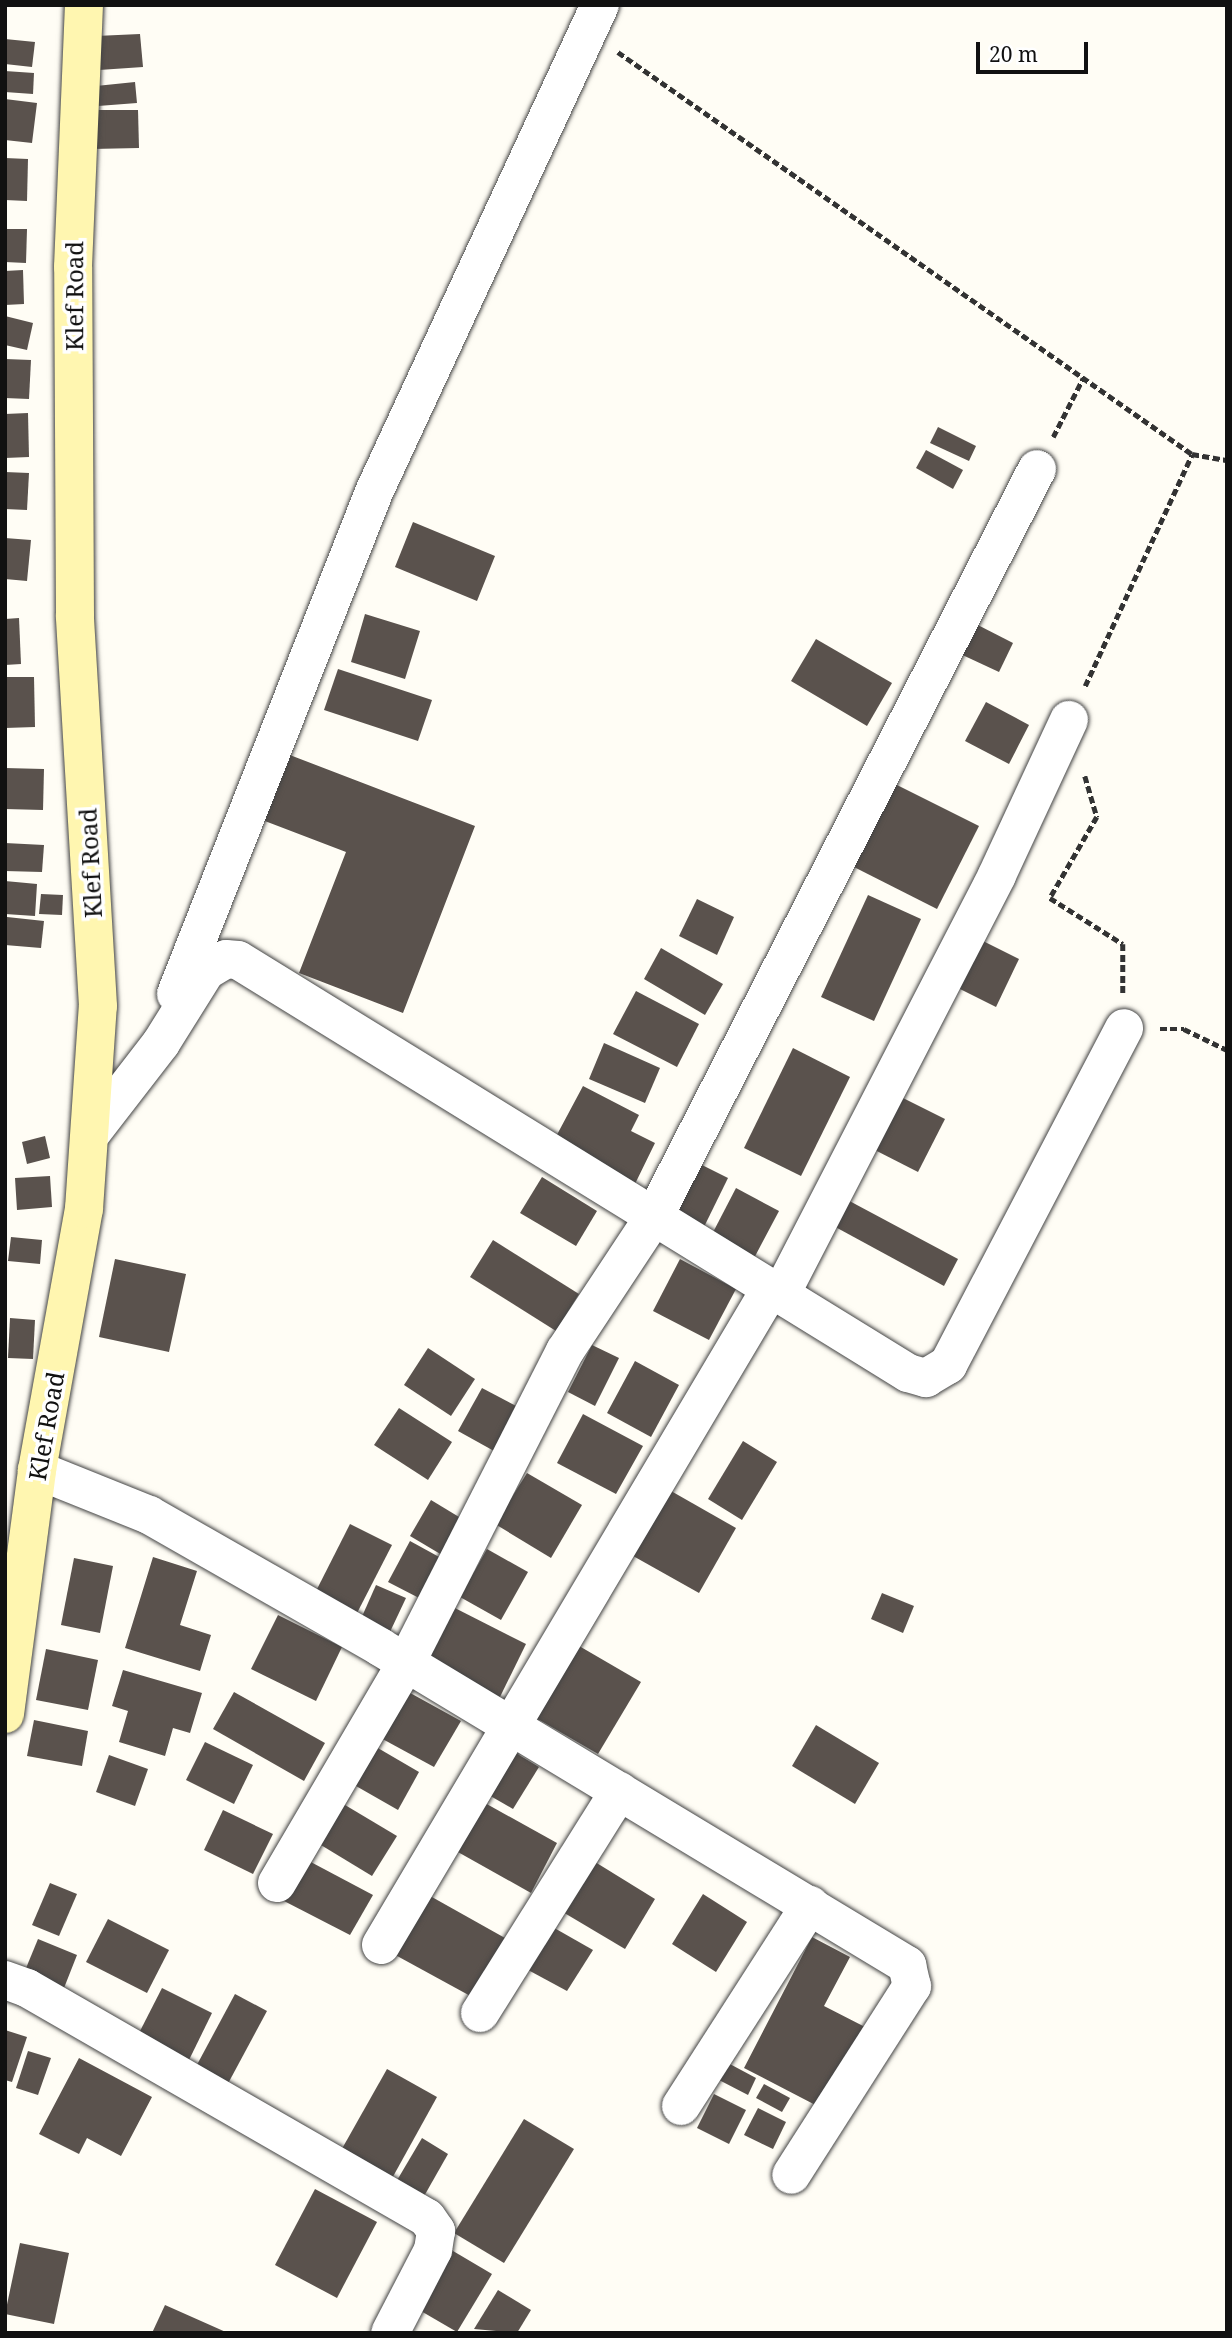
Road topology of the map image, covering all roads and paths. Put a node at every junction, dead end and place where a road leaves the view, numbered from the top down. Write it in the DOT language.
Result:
graph roads {
  1 [pos="84,5"];
  2 [pos="594,18"];
  3 [pos="1083,378"];
  4 [pos="1192,454"];
  5 [pos="1227,460"];
  6 [pos="1037,469"];
  7 [pos="1069,720"];
  8 [pos="1124,1028"];
  9 [pos="1227,1050"];
  10 [pos="151,1056"];
  11 [pos="90,1135"];
  12 [pos="654,1215"];
  13 [pos="776,1291"];
  14 [pos="37,1470"];
  15 [pos="406,1663"];
  16 [pos="5,1714"];
  17 [pos="512,1727"];
  18 [pos="619,1791"];
  19 [pos="277,1883"];
  20 [pos="810,1905"];
  21 [pos="381,1945"];
  22 [pos="5,1980"];
  23 [pos="480,2013"];
  24 [pos="681,2106"];
  25 [pos="791,2175"];
  26 [pos="390,2333"];
  1 -- 11 [label="main road, Klef Road"];
  2 -- 3 [label="path"];
  2 -- 10 [label="street"];
  3 -- 4 [label="path"];
  3 -- 6 [label="path"];
  4 -- 5 [label="path"];
  4 -- 7 [label="path"];
  6 -- 12 [label="street"];
  7 -- 8 [label="path"];
  7 -- 13 [label="street"];
  8 -- 9 [label="path"];
  8 -- 13 [label="street"];
  10 -- 11 [label="street"];
  10 -- 12 [label="street"];
  11 -- 14 [label="main road, Klef Road"];
  12 -- 13 [label="street"];
  12 -- 15 [label="street"];
  13 -- 17 [label="street"];
  14 -- 15 [label="street"];
  14 -- 16 [label="main road, Klef Road"];
  15 -- 17 [label="street"];
  15 -- 19 [label="street"];
  17 -- 18 [label="street"];
  17 -- 21 [label="street"];
  18 -- 20 [label="street"];
  18 -- 23 [label="street"];
  20 -- 24 [label="street"];
  20 -- 25 [label="street"];
  22 -- 26 [label="street"];
}
